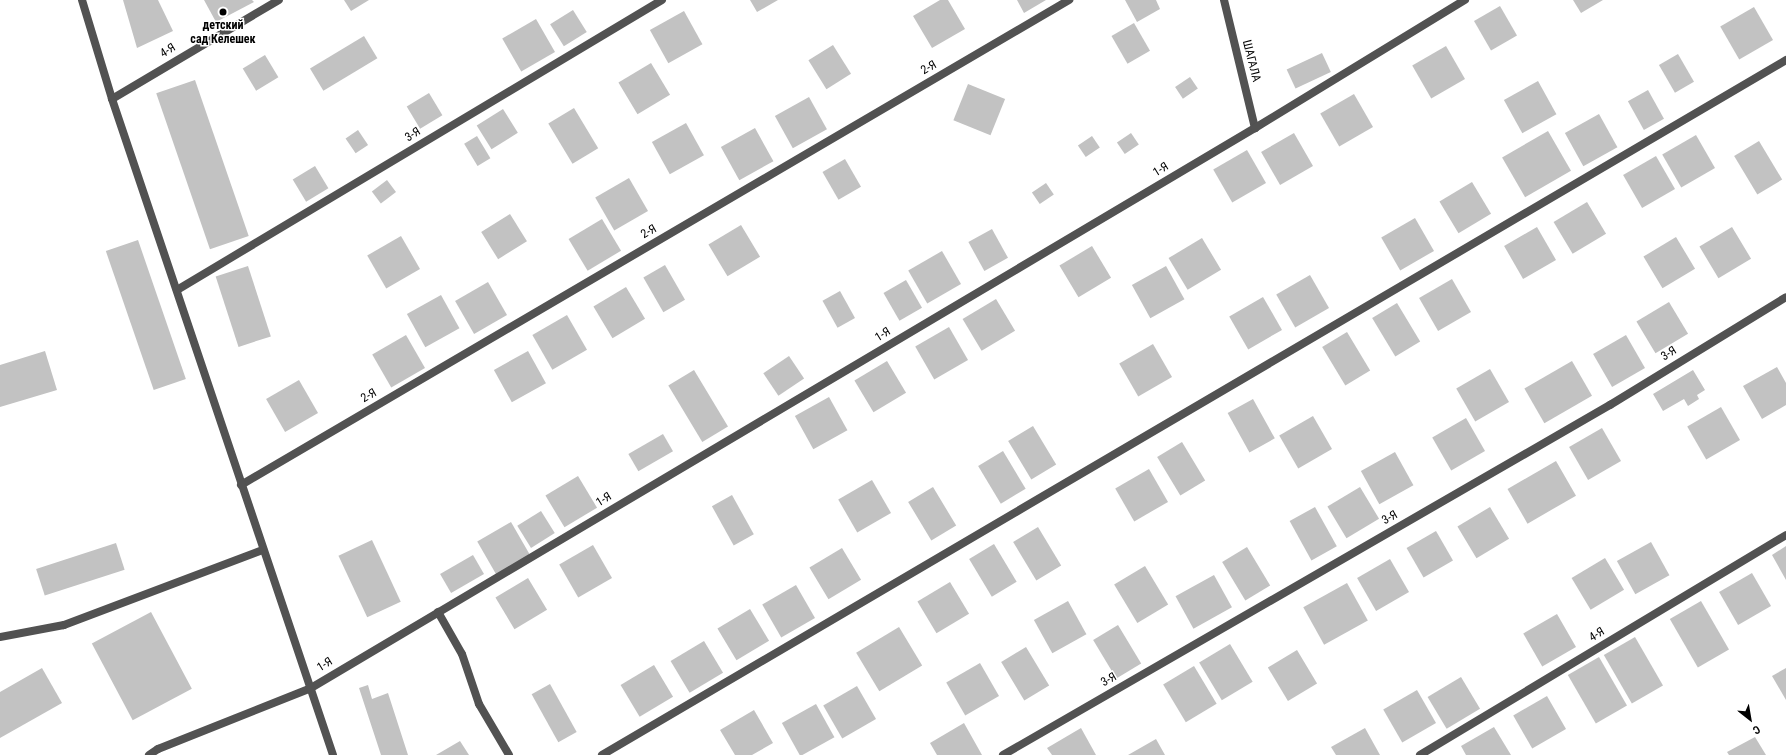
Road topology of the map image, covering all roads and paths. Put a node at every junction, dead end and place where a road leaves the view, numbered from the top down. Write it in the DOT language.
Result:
graph roads {
  1 [pos="82,0"];
  2 [pos="279,0"];
  3 [pos="662,0"];
  4 [pos="1069,0"];
  5 [pos="1224,0"];
  6 [pos="1465,0"];
  7 [pos="1786,60"];
  8 [pos="112,99"];
  9 [pos="1255,128"];
  10 [pos="177,290"];
  11 [pos="1786,297"];
  12 [pos="241,485"];
  13 [pos="1786,535"];
  14 [pos="263,550"];
  15 [pos="438,612"];
  16 [pos="0,638"];
  17 [pos="311,688"];
  18 [pos="148,755"];
  19 [pos="333,755"];
  20 [pos="509,755"];
  21 [pos="602,755"];
  22 [pos="1003,755"];
  23 [pos="1420,755"];
  1 -- 8 [label="street"];
  2 -- 8 [label="street, 4-Я"];
  3 -- 10 [label="street, 3-Я"];
  4 -- 12 [label="street, 2-Я"];
  5 -- 9 [label="street, ШАГАЛА"];
  6 -- 9 [label="street, 1-Я"];
  7 -- 21 [label="street"];
  8 -- 10 [label="street"];
  9 -- 15 [label="street, 1-Я"];
  10 -- 12 [label="street"];
  11 -- 22 [label="street, 3-Я"];
  12 -- 14 [label="street"];
  13 -- 23 [label="street, 4-Я"];
  14 -- 16 [label="street"];
  14 -- 17 [label="street"];
  15 -- 17 [label="street, 1-Я"];
  15 -- 20 [label="street"];
  17 -- 18 [label="street, 1-Я"];
  17 -- 19 [label="street"];
}
